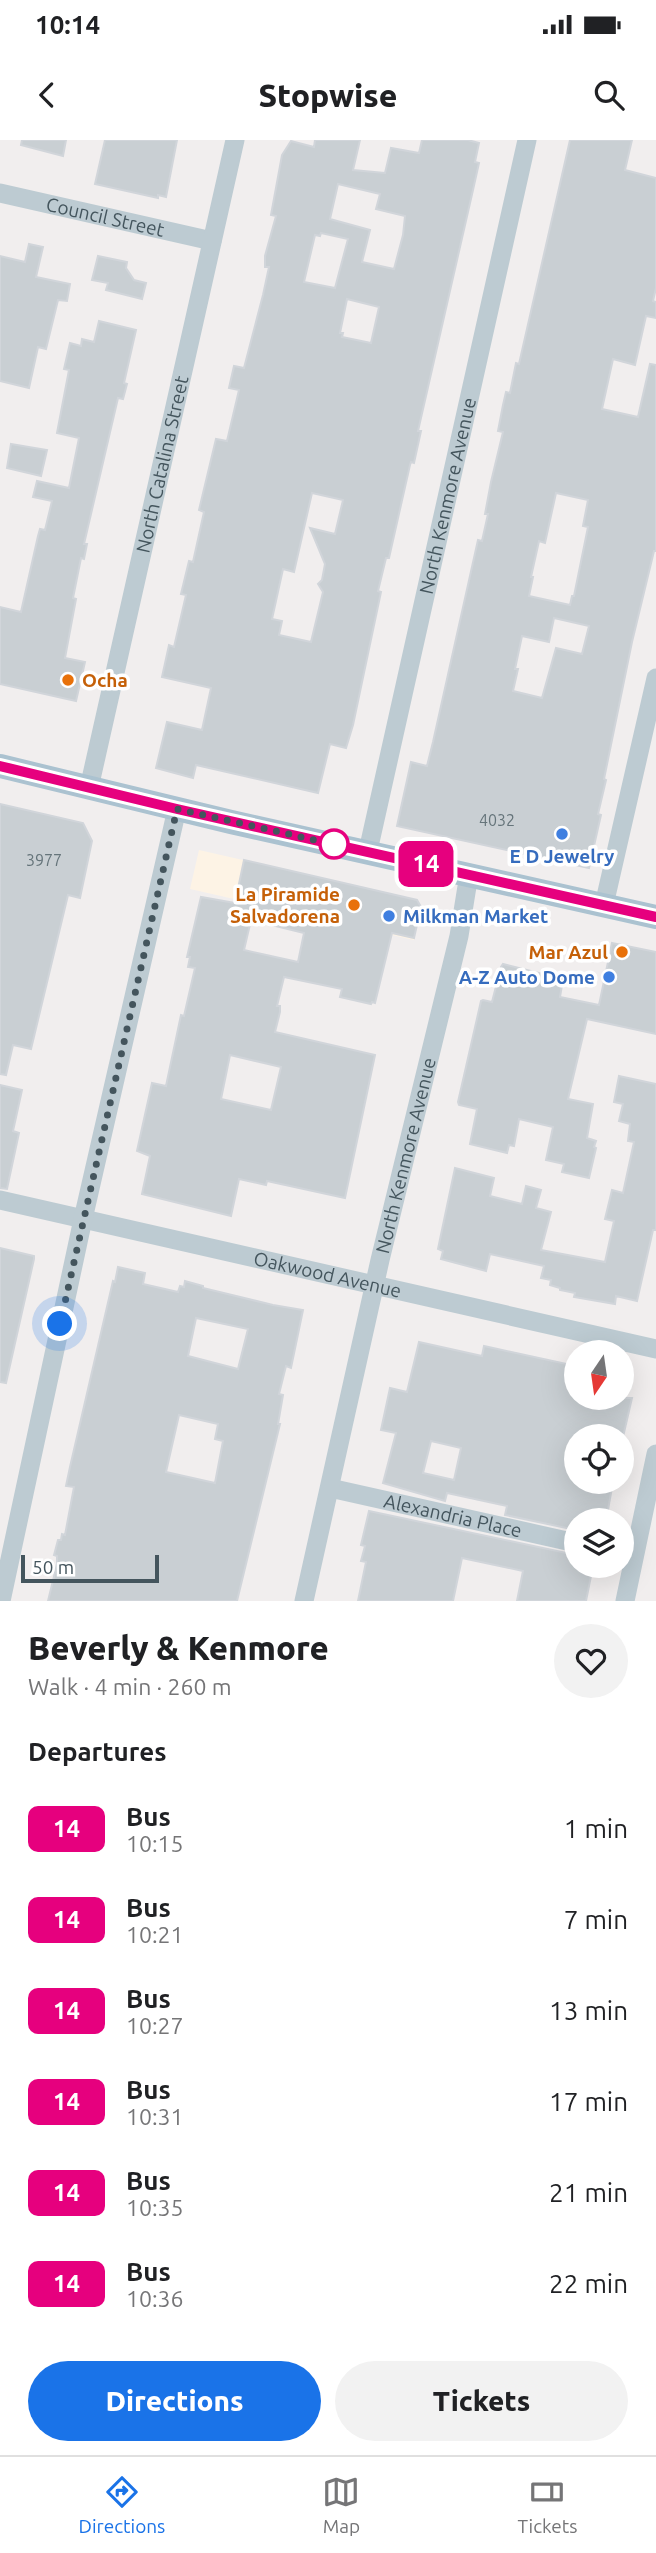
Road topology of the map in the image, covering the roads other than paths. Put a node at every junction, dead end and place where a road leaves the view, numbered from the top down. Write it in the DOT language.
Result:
graph roads {
  1 [pos="235,140"];
  2 [pos="527,140"];
  3 [pos="0,193"];
  4 [pos="212,241"];
  5 [pos="656,678"];
  6 [pos="0,766"];
  7 [pos="89,788"];
  8 [pos="177,809"];
  9 [pos="368,851"];
  10 [pos="469,874"];
  11 [pos="604,905"];
  12 [pos="656,917"];
  13 [pos="0,1200"];
  14 [pos="83,1219"];
  15 [pos="375,1286"];
  16 [pos="656,1349"];
  17 [pos="656,1454"];
  18 [pos="330,1488"];
  19 [pos="634,1533"];
  20 [pos="564,1540"];
  21 [pos="626,1578"];
  22 [pos="1,1601"];
  23 [pos="304,1601"];
  24 [pos="625,1601"];
  1 -- 4 [label="street, North Catalina Street"];
  2 -- 9 [label="street, North Kenmore Avenue"];
  3 -- 4 [label="street, Council Street"];
  4 -- 7 [label="street, North Catalina Street"];
  5 -- 11 [label="street"];
  6 -- 7 [label="main road"];
  7 -- 8 [label="main road"];
  8 -- 9 [label="main road"];
  8 -- 14 [label="street"];
  9 -- 10 [label="main road"];
  10 -- 11 [label="main road"];
  10 -- 15 [label="street, North Kenmore Avenue"];
  11 -- 12 [label="main road"];
  13 -- 14 [label="street, Oakwood Avenue"];
  14 -- 15 [label="street, Oakwood Avenue"];
  14 -- 22 [label="street"];
  15 -- 16 [label="street, Oakwood Avenue"];
  15 -- 18 [label="street, North Kenmore Avenue"];
  17 -- 19 [label="street"];
  18 -- 20 [label="street, Alexandria Place"];
  18 -- 23 [label="street, North Kenmore Avenue"];
  21 -- 24 [label="street"];
}
